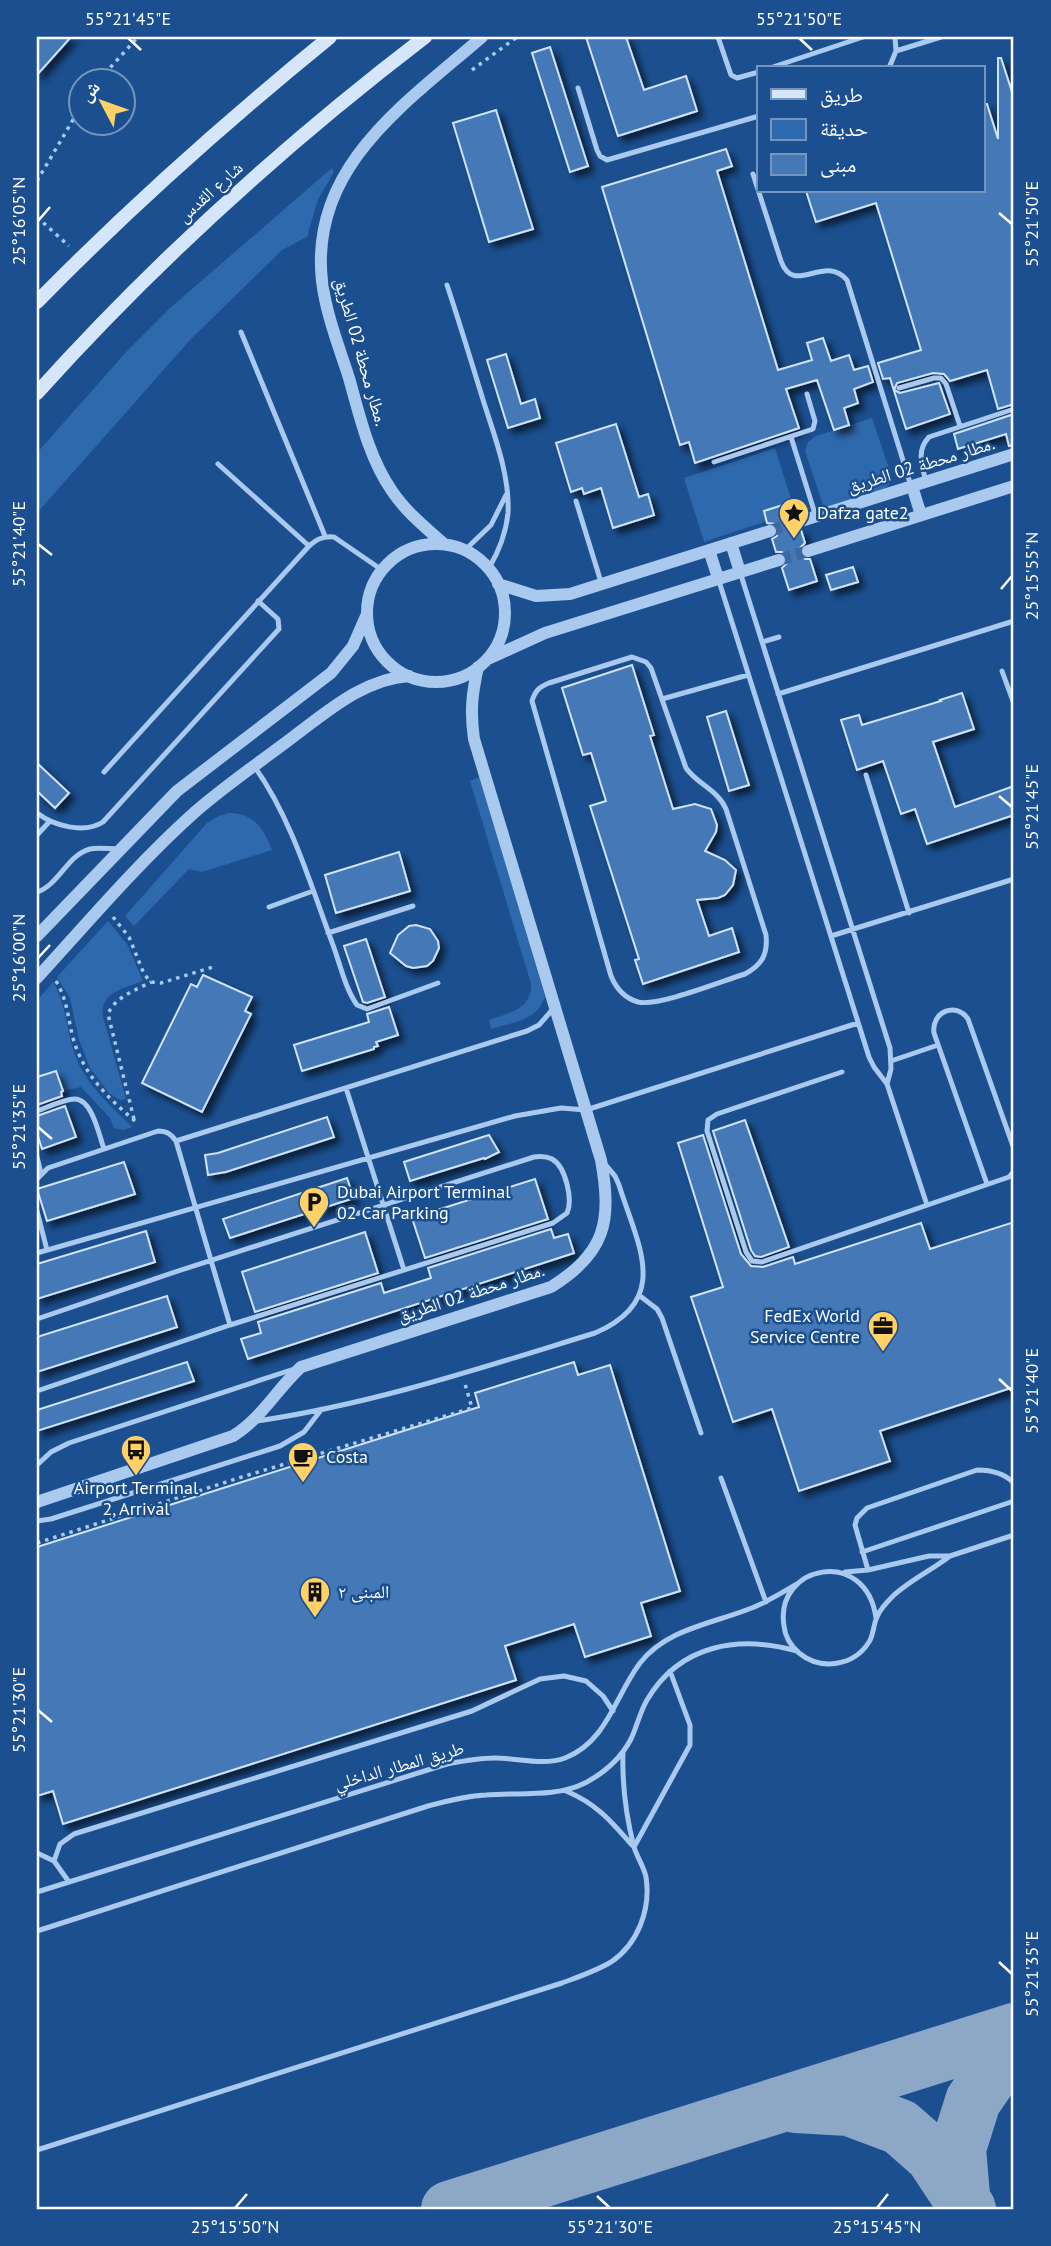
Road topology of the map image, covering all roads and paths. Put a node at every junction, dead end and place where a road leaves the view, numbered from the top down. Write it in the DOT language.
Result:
graph roads {
  1 [pos="138,37"];
  2 [pos="330,37"];
  3 [pos="425,37"];
  4 [pos="482,37"];
  5 [pos="517,37"];
  6 [pos="718,37"];
  7 [pos="863,37"];
  8 [pos="895,37"];
  9 [pos="941,37"];
  10 [pos="896,51"];
  11 [pos="112,66"];
  12 [pos="776,66"];
  13 [pos="890,66"];
  14 [pos="470,72"];
  15 [pos="757,73"];
  16 [pos="578,88"];
  17 [pos="757,117"];
  18 [pos="66,132"];
  19 [pos="753,174"];
  20 [pos="37,181"];
  21 [pos="757,186"];
  22 [pos="759,192"];
  23 [pos="37,217"];
  24 [pos="81,257"];
  25 [pos="447,285"];
  26 [pos="37,302"];
  27 [pos="241,332"];
  28 [pos="899,388"];
  29 [pos="37,393"];
  30 [pos="807,394"];
  31 [pos="1014,409"];
  32 [pos="960,426"];
  33 [pos="791,437"];
  34 [pos="1014,454"];
  35 [pos="714,462"];
  36 [pos="218,464"];
  37 [pos="926,482"];
  38 [pos="912,486"];
  39 [pos="1014,486"];
  40 [pos="507,492"];
  41 [pos="576,501"];
  42 [pos="921,515"];
  43 [pos="816,517"];
  44 [pos="798,522"];
  45 [pos="770,531"];
  46 [pos="325,536"];
  47 [pos="731,543"];
  48 [pos="444,544"];
  49 [pos="309,546"];
  50 [pos="465,550"];
  51 [pos="709,550"];
  52 [pos="807,551"];
  53 [pos="779,560"];
  54 [pos="489,568"];
  55 [pos="382,570"];
  56 [pos="740,572"];
  57 [pos="718,578"];
  58 [pos="498,584"];
  59 [pos="602,585"];
  60 [pos="258,601"];
  61 [pos="367,614"];
  62 [pos="1014,621"];
  63 [pos="779,637"];
  64 [pos="762,642"];
  65 [pos="482,663"];
  66 [pos="1002,671"];
  67 [pos="748,675"];
  68 [pos="409,676"];
  69 [pos="778,694"];
  70 [pos="662,699"];
  71 [pos="1014,705"];
  72 [pos="254,766"];
  73 [pos="104,772"];
  74 [pos="866,775"];
  75 [pos="37,813"];
  76 [pos="50,821"];
  77 [pos="37,835"];
  78 [pos="119,849"];
  79 [pos="1014,879"];
  80 [pos="313,891"];
  81 [pos="37,892"];
  82 [pos="102,906"];
  83 [pos="413,906"];
  84 [pos="269,907"];
  85 [pos="909,913"];
  86 [pos="852,929"];
  87 [pos="328,933"];
  88 [pos="37,936"];
  89 [pos="831,936"];
  90 [pos="214,967"];
  91 [pos="41,974"];
  92 [pos="150,982"];
  93 [pos="438,983"];
  94 [pos="555,1006"];
  95 [pos="858,1024"];
  96 [pos="938,1045"];
  97 [pos="891,1061"];
  98 [pos="842,1072"];
  99 [pos="887,1084"];
  100 [pos="346,1088"];
  101 [pos="37,1111"];
  102 [pos="586,1111"];
  103 [pos="176,1142"];
  104 [pos="104,1149"];
  105 [pos="1014,1149"];
  106 [pos="37,1157"];
  107 [pos="369,1158"];
  108 [pos="601,1160"];
  109 [pos="1014,1171"];
  110 [pos="39,1176"];
  111 [pos="987,1184"];
  112 [pos="384,1205"];
  113 [pos="927,1205"];
  114 [pos="195,1207"];
  115 [pos="37,1211"];
  116 [pos="47,1250"];
  117 [pos="37,1253"];
  118 [pos="211,1260"];
  119 [pos="404,1270"];
  120 [pos="640,1296"];
  121 [pos="37,1319"];
  122 [pos="230,1325"];
  123 [pos="301,1367"];
  124 [pos="462,1374"];
  125 [pos="37,1391"];
  126 [pos="321,1410"];
  127 [pos="254,1421"];
  128 [pos="701,1433"];
  129 [pos="37,1465"];
  130 [pos="721,1478"];
  131 [pos="1014,1483"];
  132 [pos="1014,1501"];
  133 [pos="37,1502"];
  134 [pos="37,1521"];
  135 [pos="1014,1535"];
  136 [pos="37,1543"];
  137 [pos="862,1552"];
  138 [pos="950,1556"];
  139 [pos="868,1570"];
  140 [pos="842,1572"];
  141 [pos="797,1584"];
  142 [pos="766,1602"];
  143 [pos="876,1618"];
  144 [pos="797,1651"];
  145 [pos="670,1671"];
  146 [pos="612,1711"];
  147 [pos="623,1752"];
  148 [pos="566,1791"];
  149 [pos="634,1847"];
  150 [pos="37,1853"];
  151 [pos="54,1861"];
  152 [pos="69,1882"];
  153 [pos="37,1892"];
  154 [pos="37,1931"];
  155 [pos="37,2150"];
  1 -- 11 [label="path"];
  2 -- 24 [label="main road"];
  3 -- 29 [label="main road, شارع القدس"];
  4 -- 48 [label="street, مطار محطة 02 الطريق."];
  5 -- 14 [label="path"];
  6 -- 15 [label="lane"];
  7 -- 12 [label="lane"];
  8 -- 10 [label="lane"];
  9 -- 10 [label="lane"];
  10 -- 13 [label="lane"];
  16 -- 17 [label="lane"];
  18 -- 20 [label="path"];
  19 -- 21 [label="lane"];
  22 -- 38 [label="lane"];
  23 -- 24 [label="path"];
  24 -- 26 [label="main road"];
  25 -- 40 [label="lane"];
  27 -- 46 [label="lane"];
  28 -- 32 [label="lane"];
  30 -- 33 [label="lane"];
  31 -- 32 [label="lane"];
  32 -- 37 [label="lane"];
  33 -- 35 [label="lane"];
  33 -- 43 [label="lane"];
  34 -- 37 [label="street, مطار محطة 02 الطريق."];
  36 -- 49 [label="lane"];
  37 -- 38 [label="street, مطار محطة 02 الطريق."];
  38 -- 42 [label="street"];
  38 -- 43 [label="street, مطار محطة 02 الطريق."];
  39 -- 42 [label="street"];
  40 -- 50 [label="lane"];
  40 -- 54 [label="lane"];
  41 -- 59 [label="lane"];
  42 -- 52 [label="street"];
  43 -- 44 [label="street, مطار محطة 02 الطريق."];
  45 -- 47 [label="street"];
  46 -- 49 [label="lane"];
  46 -- 55 [label="lane"];
  47 -- 51 [label="street"];
  47 -- 56 [label="street"];
  48 -- 50 [label="street"];
  48 -- 55 [label="street"];
  49 -- 60 [label="lane"];
  50 -- 54 [label="street"];
  51 -- 57 [label="street"];
  51 -- 59 [label="street"];
  53 -- 56 [label="street"];
  54 -- 58 [label="street"];
  55 -- 61 [label="street"];
  56 -- 57 [label="street"];
  56 -- 64 [label="lane"];
  57 -- 65 [label="street"];
  57 -- 67 [label="lane"];
  58 -- 59 [label="street"];
  58 -- 65 [label="street"];
  60 -- 73 [label="lane"];
  60 -- 76 [label="lane"];
  61 -- 68 [label="street"];
  61 -- 78 [label="street"];
  62 -- 69 [label="lane"];
  63 -- 64 [label="lane"];
  64 -- 69 [label="lane"];
  65 -- 68 [label="street"];
  65 -- 94 [label="street, مطار محطة 02 الطريق."];
  66 -- 71 [label="lane"];
  67 -- 70 [label="lane"];
  67 -- 89 [label="lane"];
  68 -- 72 [label="street"];
  69 -- 86 [label="lane"];
  70 -- 70 [label="lane"];
  72 -- 80 [label="lane"];
  72 -- 82 [label="street"];
  74 -- 85 [label="lane"];
  75 -- 76 [label="lane"];
  76 -- 77 [label="lane"];
  78 -- 81 [label="lane"];
  78 -- 88 [label="street"];
  79 -- 85 [label="lane"];
  80 -- 84 [label="lane"];
  80 -- 87 [label="lane"];
  82 -- 91 [label="street"];
  82 -- 92 [label="path"];
  83 -- 87 [label="lane"];
  85 -- 86 [label="lane"];
  86 -- 89 [label="lane"];
  86 -- 97 [label="lane"];
  87 -- 93 [label="lane"];
  89 -- 95 [label="lane"];
  90 -- 92 [label="path"];
  91 -- 92 [label="path"];
  94 -- 100 [label="lane"];
  94 -- 102 [label="street, مطار محطة 02 الطريق."];
  95 -- 99 [label="lane"];
  95 -- 102 [label="lane"];
  96 -- 97 [label="lane"];
  96 -- 105 [label="lane"];
  96 -- 111 [label="lane"];
  97 -- 99 [label="lane"];
  98 -- 113 [label="lane"];
  99 -- 113 [label="lane"];
  100 -- 103 [label="lane"];
  100 -- 107 [label="lane"];
  101 -- 104 [label="lane"];
  102 -- 107 [label="lane"];
  102 -- 108 [label="street, مطار محطة 02 الطريق."];
  103 -- 104 [label="lane"];
  103 -- 114 [label="lane"];
  104 -- 110 [label="lane"];
  106 -- 110 [label="lane"];
  107 -- 112 [label="lane"];
  107 -- 114 [label="lane"];
  108 -- 120 [label="lane"];
  108 -- 123 [label="street, مطار محطة 02 الطريق."];
  109 -- 111 [label="lane"];
  111 -- 113 [label="lane"];
  112 -- 118 [label="lane"];
  112 -- 119 [label="lane"];
  112 -- 119 [label="lane"];
  114 -- 116 [label="lane"];
  114 -- 118 [label="lane"];
  115 -- 116 [label="lane"];
  116 -- 117 [label="lane"];
  118 -- 121 [label="lane"];
  118 -- 122 [label="lane"];
  119 -- 122 [label="lane"];
  120 -- 124 [label="lane"];
  120 -- 128 [label="lane"];
  122 -- 125 [label="lane"];
  123 -- 127 [label="street, مطار محطة 02 الطريق."];
  123 -- 129 [label="lane"];
  124 -- 126 [label="lane"];
  124 -- 136 [label="path"];
  126 -- 127 [label="lane"];
  126 -- 134 [label="lane"];
  127 -- 133 [label="street, مطار محطة 02 الطريق."];
  130 -- 142 [label="lane"];
  131 -- 137 [label="lane"];
  132 -- 137 [label="lane"];
  135 -- 138 [label="lane"];
  137 -- 139 [label="lane"];
  138 -- 139 [label="lane"];
  138 -- 143 [label="lane"];
  139 -- 140 [label="lane"];
  140 -- 141 [label="lane"];
  140 -- 143 [label="lane"];
  141 -- 142 [label="lane, طريق المطار الداخلي"];
  141 -- 144 [label="lane"];
  142 -- 146 [label="lane, طريق المطار الداخلي"];
  143 -- 144 [label="lane"];
  144 -- 145 [label="lane"];
  145 -- 147 [label="lane"];
  145 -- 149 [label="lane"];
  146 -- 151 [label="lane"];
  146 -- 152 [label="lane, طريق المطار الداخلي"];
  147 -- 148 [label="lane"];
  147 -- 149 [label="lane"];
  148 -- 149 [label="lane"];
  148 -- 154 [label="lane"];
  149 -- 155 [label="lane"];
  150 -- 151 [label="lane"];
  151 -- 152 [label="lane"];
  152 -- 153 [label="lane, طريق المطار الداخلي"];
}
